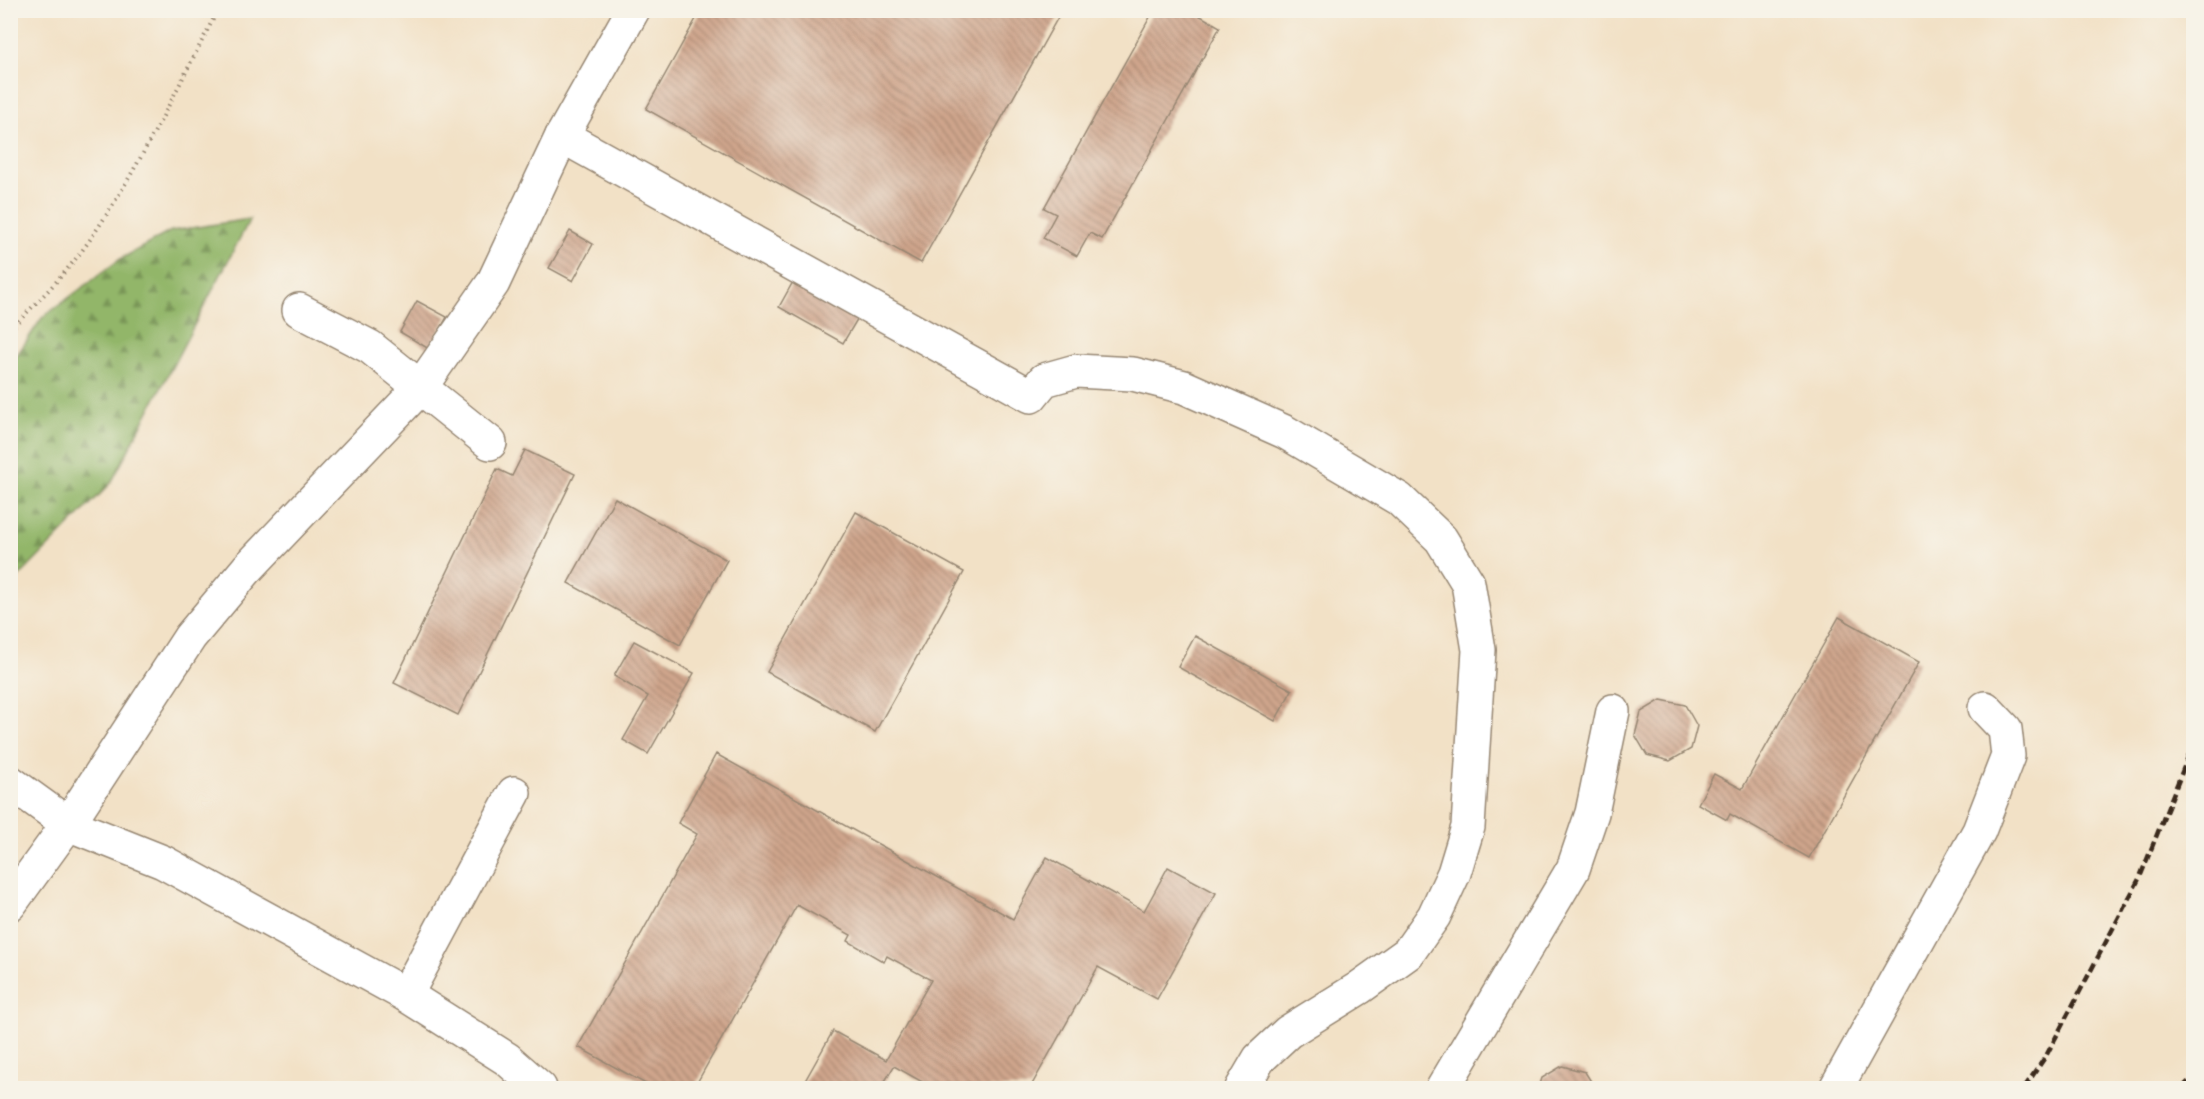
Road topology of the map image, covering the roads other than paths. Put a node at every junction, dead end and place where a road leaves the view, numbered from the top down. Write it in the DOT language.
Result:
graph roads {
  1 [pos="633,10"];
  2 [pos="562,136"];
  3 [pos="299,310"];
  4 [pos="420,388"];
  5 [pos="490,443"];
  6 [pos="1985,708"];
  7 [pos="1613,711"];
  8 [pos="10,782"];
  9 [pos="514,793"];
  10 [pos="68,824"];
  11 [pos="10,904"];
  12 [pos="406,994"];
  13 [pos="540,1089"];
  14 [pos="1242,1089"];
  15 [pos="1443,1089"];
  16 [pos="1836,1089"];
  1 -- 2 [label="street"];
  2 -- 4 [label="street"];
  2 -- 14 [label="street"];
  3 -- 4 [label="street"];
  4 -- 5 [label="street"];
  4 -- 10 [label="street"];
  6 -- 16 [label="street"];
  7 -- 15 [label="street"];
  8 -- 10 [label="street"];
  9 -- 12 [label="street"];
  10 -- 11 [label="street"];
  10 -- 12 [label="street"];
  12 -- 13 [label="street"];
}
